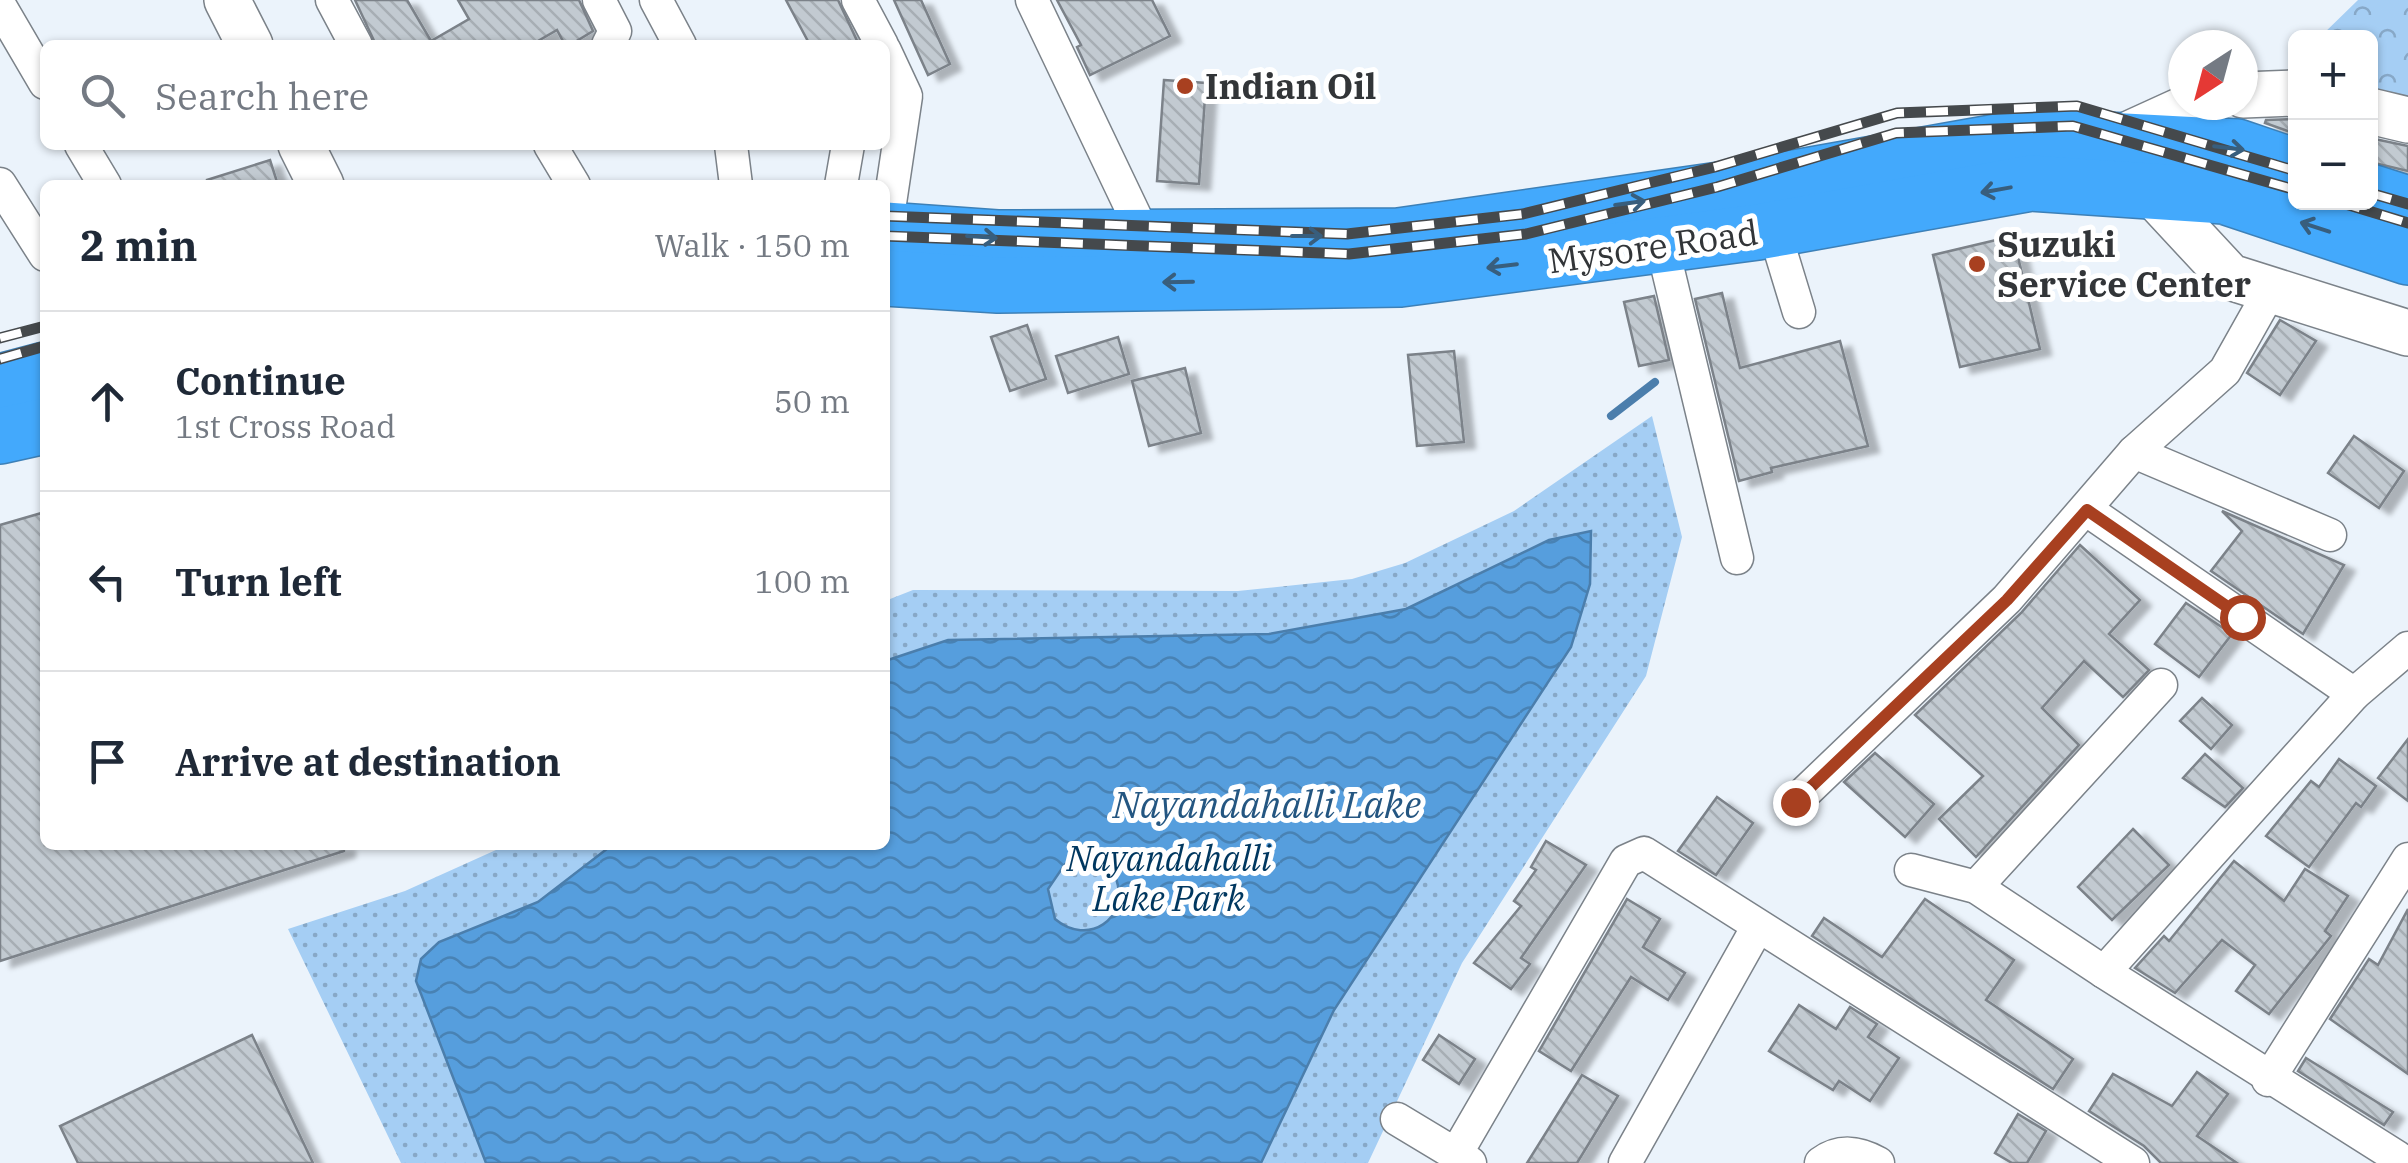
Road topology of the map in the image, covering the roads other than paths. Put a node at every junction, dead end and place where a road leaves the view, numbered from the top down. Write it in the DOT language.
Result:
graph roads {
  1 [pos="227,0"];
  2 [pos="332,0"];
  3 [pos="599,0"];
  4 [pos="656,0"];
  5 [pos="858,0"];
  6 [pos="1032,0"];
  7 [pos="0,6"];
  8 [pos="247,40"];
  9 [pos="353,40"];
  10 [pos="610,40"];
  11 [pos="677,40"];
  12 [pos="880,40"];
  13 [pos="890,59"];
  14 [pos="40,74"];
  15 [pos="2288,93"];
  16 [pos="2258,94"];
  17 [pos="2378,112"];
  18 [pos="2168,116"];
  19 [pos="2408,120"];
  20 [pos="893,124"];
  21 [pos="2114,141"];
  22 [pos="84,150"];
  23 [pos="303,150"];
  24 [pos="553,150"];
  25 [pos="731,150"];
  26 [pos="847,150"];
  27 [pos="2288,164"];
  28 [pos="102,180"];
  29 [pos="318,180"];
  30 [pos="571,180"];
  31 [pos="735,180"];
  32 [pos="843,180"];
  33 [pos="890,180"];
  34 [pos="0,184"];
  35 [pos="2150,191"];
  36 [pos="2378,195"];
  37 [pos="2408,204"];
  38 [pos="1774,230"];
  39 [pos="1146,238"];
  40 [pos="1662,245"];
  41 [pos="890,246"];
  42 [pos="40,247"];
  43 [pos="890,247"];
  44 [pos="2408,257"];
  45 [pos="1400,258"];
  46 [pos="2270,290"];
  47 [pos="1800,312"];
  48 [pos="2408,333"];
  49 [pos="40,371"];
  50 [pos="0,382"];
  51 [pos="40,427"];
  52 [pos="0,436"];
  53 [pos="2134,452"];
  54 [pos="2087,510"];
  55 [pos="2330,535"];
  56 [pos="1737,558"];
  57 [pos="2408,648"];
  58 [pos="2161,684"];
  59 [pos="2354,694"];
  60 [pos="1795,802"];
  61 [pos="2408,858"];
  62 [pos="1911,870"];
  63 [pos="1976,887"];
  64 [pos="1757,928"];
  65 [pos="2104,972"];
  66 [pos="2268,1080"];
  67 [pos="1397,1119"];
  68 [pos="2400,1153"];
  69 [pos="1463,1158"];
  70 [pos="1625,1163"];
  71 [pos="1821,1163"];
  72 [pos="1878,1163"];
  73 [pos="2133,1163"];
  1 -- 8 [label="street"];
  2 -- 9 [label="street"];
  3 -- 10 [label="street"];
  4 -- 11 [label="street"];
  5 -- 12 [label="street"];
  6 -- 39 [label="street"];
  7 -- 14 [label="street"];
  13 -- 20 [label="street"];
  15 -- 16 [label="street"];
  17 -- 19 [label="street"];
  18 -- 21 [label="street"];
  20 -- 33 [label="street"];
  21 -- 27 [label="highway, Mysore Road, one-way"];
  45 -- 21 [label="highway, Mysore Road, one-way"];
  22 -- 28 [label="street"];
  23 -- 29 [label="street"];
  24 -- 30 [label="street"];
  25 -- 31 [label="street"];
  26 -- 32 [label="street"];
  34 -- 42 [label="street"];
  35 -- 38 [label="highway, Mysore Road, one-way"];
  44 -- 35 [label="highway, Mysore Road, one-way"];
  35 -- 46 [label="street"];
  36 -- 37 [label="highway"];
  38 -- 40 [label="highway, Mysore Road"];
  38 -- 47 [label="street"];
  41 -- 39 [label="highway, Mysore Road, one-way"];
  39 -- 45 [label="highway, Mysore Road, one-way"];
  40 -- 45 [label="highway, Mysore Road, one-way"];
  40 -- 56 [label="street"];
  45 -- 43 [label="highway, Mysore Road, one-way"];
  46 -- 48 [label="street"];
  46 -- 53 [label="street"];
  49 -- 50 [label="highway"];
  51 -- 52 [label="highway"];
  53 -- 54 [label="street"];
  53 -- 55 [label="street"];
  54 -- 59 [label="street"];
  54 -- 60 [label="street"];
  57 -- 59 [label="street"];
  58 -- 63 [label="street"];
  59 -- 65 [label="street"];
  61 -- 66 [label="street"];
  62 -- 63 [label="street"];
  63 -- 65 [label="street"];
  64 -- 69 [label="street"];
  64 -- 70 [label="street"];
  64 -- 73 [label="street"];
  65 -- 66 [label="street"];
  66 -- 68 [label="street"];
  67 -- 69 [label="street"];
  71 -- 72 [label="street"];
}
